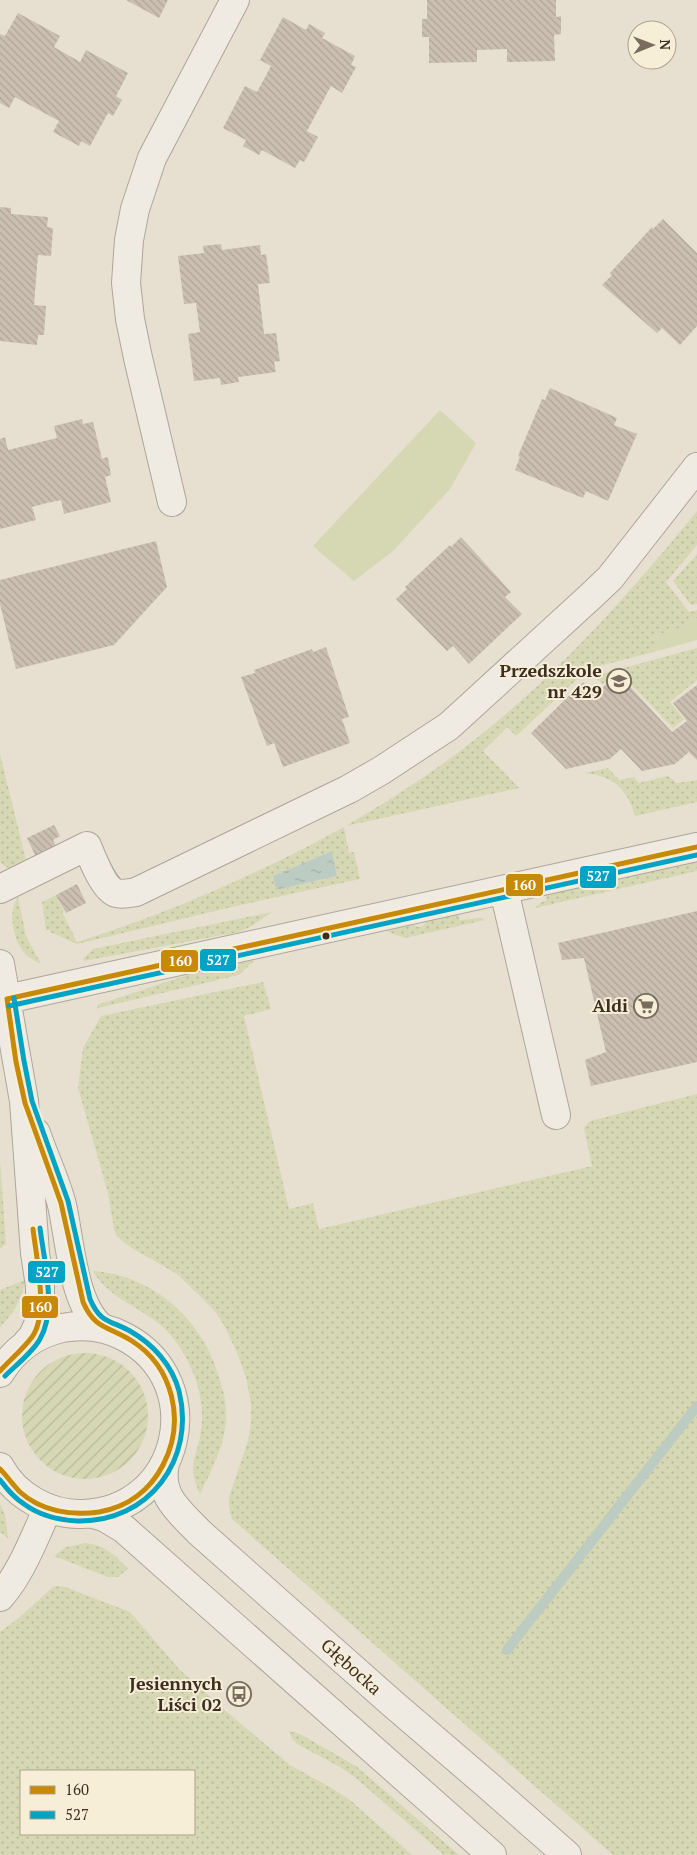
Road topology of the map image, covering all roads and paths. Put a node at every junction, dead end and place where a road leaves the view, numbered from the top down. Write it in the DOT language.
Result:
graph roads {
  1 [pos="235,0"];
  2 [pos="697,467"];
  3 [pos="172,502"];
  4 [pos="697,847"];
  5 [pos="0,890"];
  6 [pos="504,890"];
  7 [pos="0,964"];
  8 [pos="7,999"];
  9 [pos="24,1101"];
  10 [pos="556,1115"];
  11 [pos="102,1328"];
  12 [pos="26,1344"];
  13 [pos="1,1370"];
  14 [pos="166,1463"];
  15 [pos="1,1469"];
  16 [pos="48,1508"];
  17 [pos="93,1514"];
  18 [pos="0,1597"];
  19 [pos="492,1855"];
  20 [pos="566,1855"];
  1 -- 3 [label="street"];
  2 -- 5 [label="street"];
  4 -- 6 [label="street"];
  6 -- 8 [label="street"];
  6 -- 10 [label="street"];
  7 -- 8 [label="street"];
  8 -- 9 [label="street"];
  9 -- 11 [label="street"];
  9 -- 12 [label="street"];
  11 -- 12 [label="street"];
  11 -- 14 [label="street"];
  12 -- 13 [label="street"];
  14 -- 17 [label="street"];
  14 -- 20 [label="street, Głębocka"];
  15 -- 16 [label="street"];
  16 -- 17 [label="street"];
  16 -- 18 [label="street"];
  17 -- 19 [label="street"];
}
